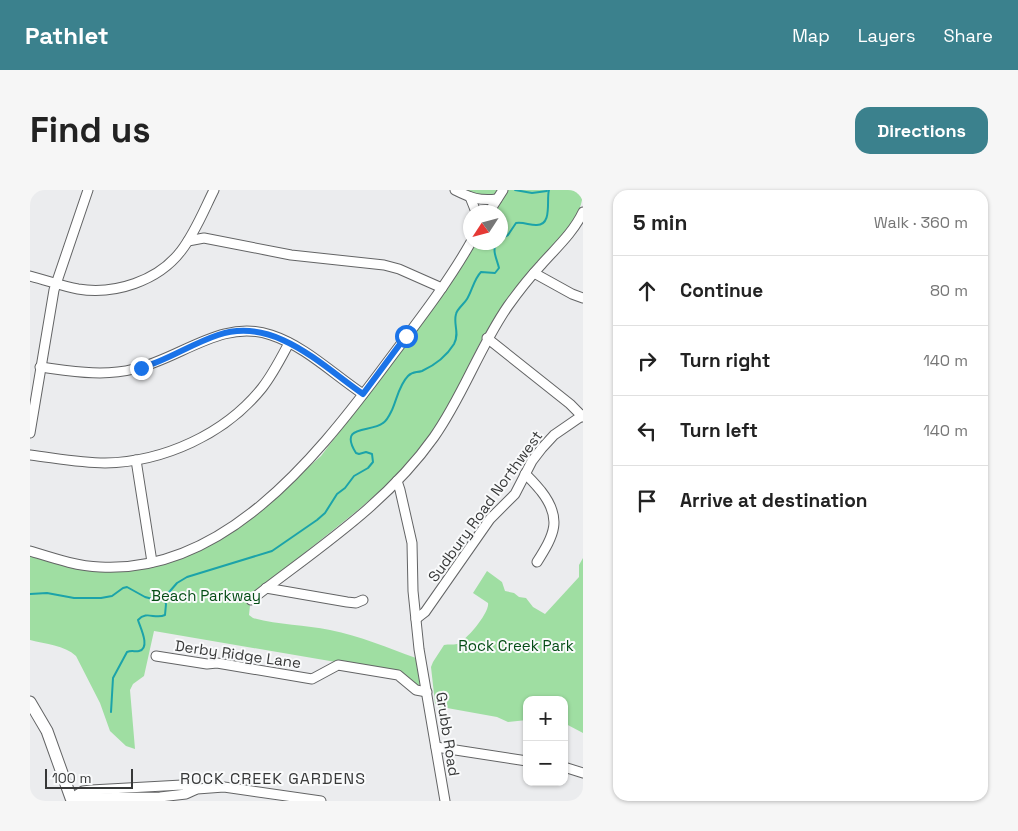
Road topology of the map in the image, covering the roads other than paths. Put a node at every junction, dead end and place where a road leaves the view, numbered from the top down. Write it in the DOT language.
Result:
graph roads {
  1 [pos="88,190"];
  2 [pos="214,190"];
  3 [pos="455,190"];
  4 [pos="503,190"];
  5 [pos="470,197"];
  6 [pos="497,199"];
  7 [pos="473,205"];
  8 [pos="493,205"];
  9 [pos="583,212"];
  10 [pos="196,225"];
  11 [pos="204,238"];
  12 [pos="188,241"];
  13 [pos="466,250"];
  14 [pos="534,273"];
  15 [pos="30,276"];
  16 [pos="56,283"];
  17 [pos="442,288"];
  18 [pos="583,298"];
  19 [pos="487,338"];
  20 [pos="289,343"];
  21 [pos="40,367"];
  22 [pos="363,394"];
  23 [pos="583,416"];
  24 [pos="30,433"];
  25 [pos="30,455"];
  26 [pos="136,460"];
  27 [pos="525,474"];
  28 [pos="397,481"];
  29 [pos="30,551"];
  30 [pos="152,562"];
  31 [pos="537,562"];
  32 [pos="266,588"];
  33 [pos="251,600"];
  34 [pos="363,600"];
  35 [pos="416,619"];
  36 [pos="156,656"];
  37 [pos="427,692"];
  38 [pos="30,702"];
  39 [pos="436,747"];
  40 [pos="523,760"];
  41 [pos="568,768"];
  42 [pos="583,773"];
  43 [pos="157,787"];
  44 [pos="197,789"];
  45 [pos="160,799"];
  46 [pos="71,800"];
  47 [pos="321,801"];
  48 [pos="445,801"];
  1 -- 16 [label="street"];
  2 -- 10 [label="street"];
  3 -- 5 [label="street"];
  4 -- 6 [label="street"];
  5 -- 6 [label="street"];
  5 -- 7 [label="street"];
  6 -- 8 [label="street"];
  9 -- 14 [label="street"];
  10 -- 11 [label="street"];
  10 -- 12 [label="street"];
  11 -- 12 [label="street"];
  11 -- 17 [label="street"];
  12 -- 16 [label="street"];
  13 -- 17 [label="street"];
  14 -- 18 [label="street"];
  14 -- 19 [label="street"];
  15 -- 16 [label="street"];
  16 -- 21 [label="street"];
  17 -- 22 [label="street"];
  19 -- 23 [label="street"];
  19 -- 28 [label="street"];
  20 -- 21 [label="street"];
  20 -- 22 [label="street"];
  20 -- 26 [label="street"];
  21 -- 24 [label="street"];
  22 -- 30 [label="street"];
  23 -- 27 [label="street, Sudbury Road Northwest"];
  25 -- 26 [label="street"];
  26 -- 30 [label="street"];
  27 -- 31 [label="street"];
  27 -- 35 [label="street, Sudbury Road Northwest"];
  28 -- 32 [label="street"];
  28 -- 35 [label="street, Grubb Road"];
  29 -- 30 [label="street"];
  32 -- 33 [label="street"];
  32 -- 34 [label="street"];
  35 -- 37 [label="street, Grubb Road"];
  36 -- 37 [label="street, Derby Ridge Lane"];
  37 -- 39 [label="street, Grubb Road"];
  38 -- 46 [label="main road"];
  39 -- 40 [label="street"];
  39 -- 48 [label="street, Grubb Road"];
  41 -- 42 [label="street"];
  43 -- 44 [label="street"];
  43 -- 45 [label="street"];
  43 -- 46 [label="street"];
  44 -- 45 [label="street"];
  44 -- 47 [label="street"];
  45 -- 46 [label="street"];
}
